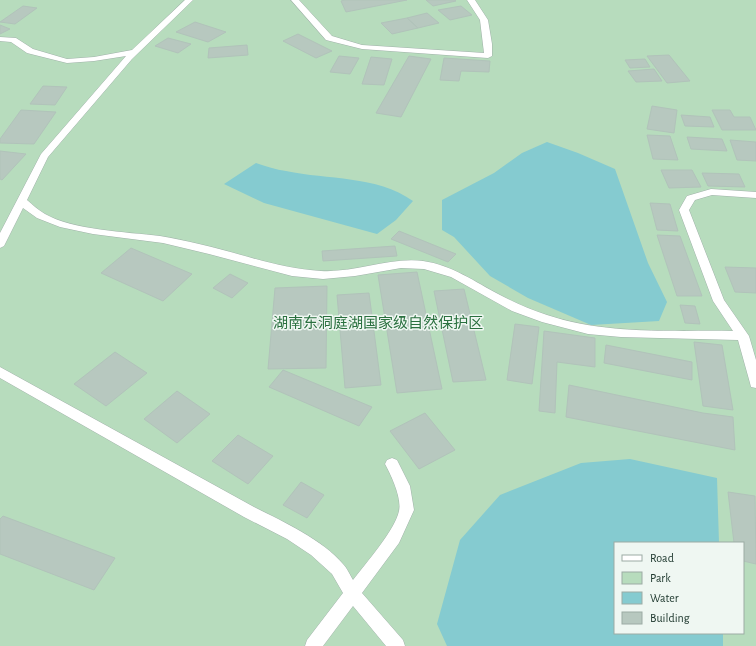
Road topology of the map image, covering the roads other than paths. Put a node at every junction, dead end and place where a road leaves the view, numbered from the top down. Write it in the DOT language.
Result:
graph roads {
  1 [pos="189,0"];
  2 [pos="295,0"];
  3 [pos="471,0"];
  4 [pos="0,39"];
  5 [pos="134,52"];
  6 [pos="756,195"];
  7 [pos="21,201"];
  8 [pos="0,244"];
  9 [pos="743,336"];
  10 [pos="0,372"];
  11 [pos="756,383"];
  12 [pos="392,464"];
  13 [pos="352,594"];
  14 [pos="313,646"];
  15 [pos="397,646"];
  1 -- 5 [label="street"];
  2 -- 3 [label="street"];
  4 -- 5 [label="street"];
  5 -- 7 [label="street"];
  6 -- 9 [label="street"];
  7 -- 8 [label="street"];
  7 -- 9 [label="street"];
  9 -- 11 [label="street"];
  10 -- 13 [label="street"];
  12 -- 13 [label="street"];
  13 -- 14 [label="street"];
  13 -- 15 [label="street"];
}
